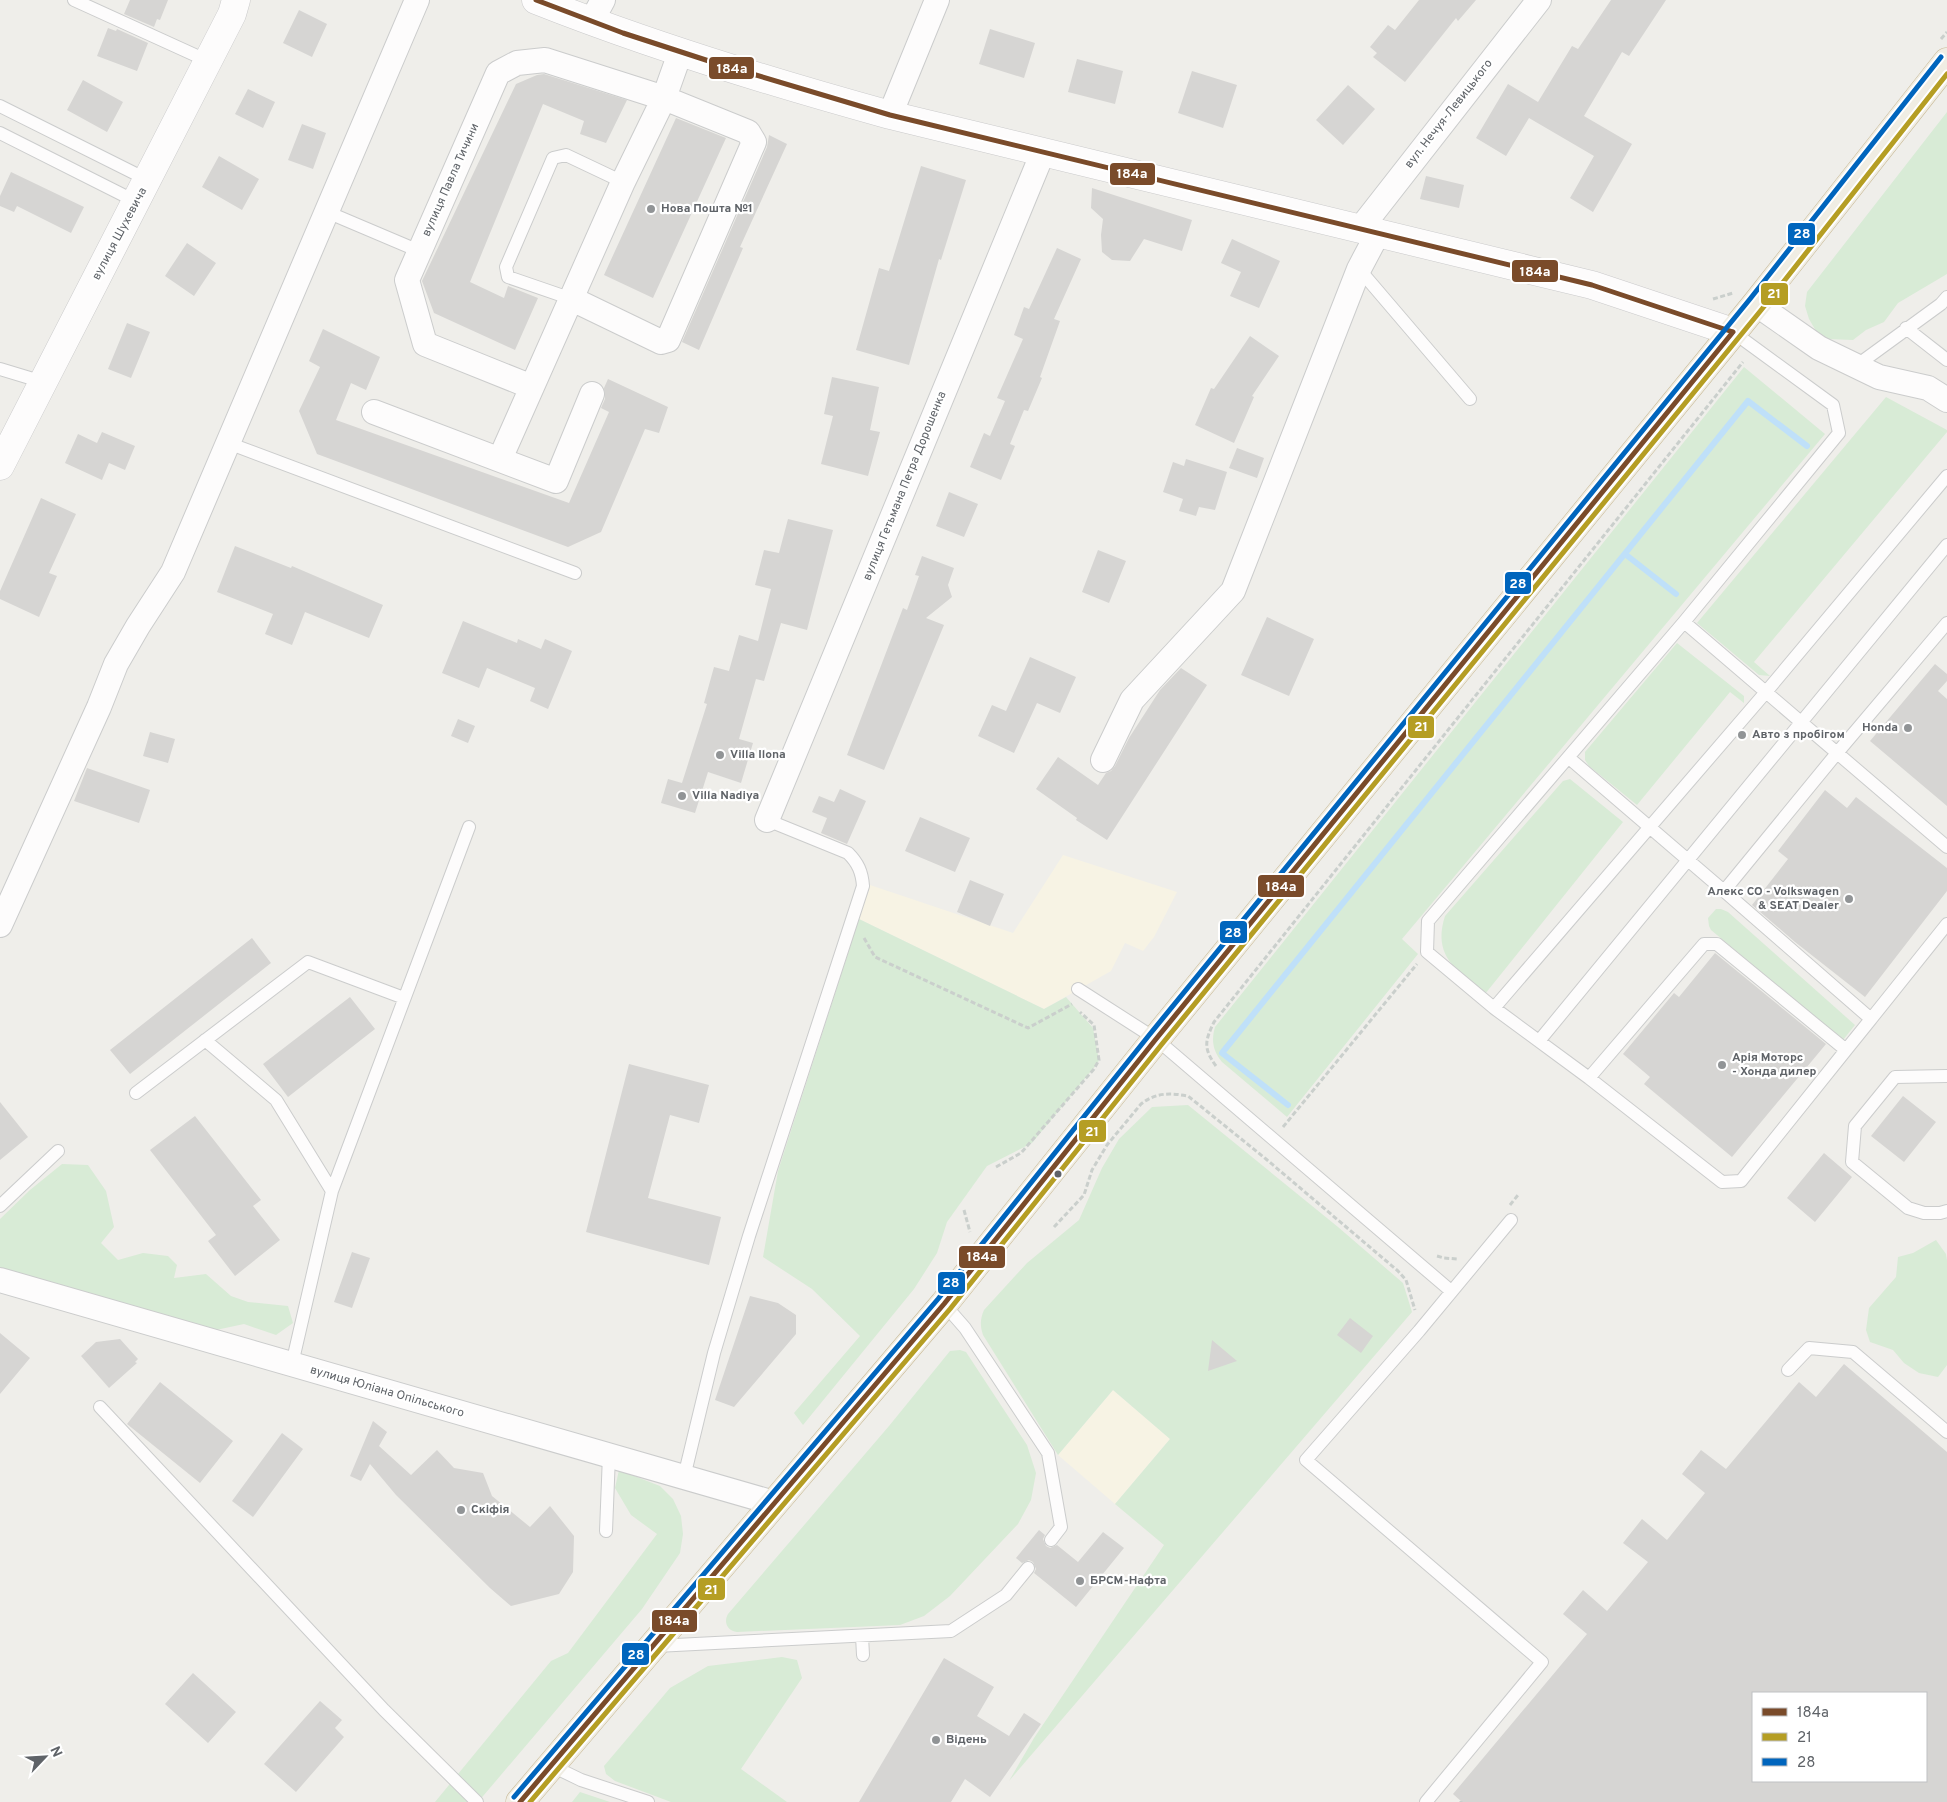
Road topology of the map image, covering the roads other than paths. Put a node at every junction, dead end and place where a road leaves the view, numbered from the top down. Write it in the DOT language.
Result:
graph roads {
  1 [pos="74,0"];
  2 [pos="236,0"];
  3 [pos="417,0"];
  4 [pos="536,0"];
  5 [pos="937,0"];
  6 [pos="1539,0"];
  7 [pos="568,6"];
  8 [pos="597,11"];
  9 [pos="1944,51"];
  10 [pos="680,53"];
  11 [pos="208,61"];
  12 [pos="664,98"];
  13 [pos="0,106"];
  14 [pos="890,115"];
  15 [pos="0,133"];
  16 [pos="1043,152"];
  17 [pos="624,182"];
  18 [pos="142,191"];
  19 [pos="327,212"];
  20 [pos="1369,231"];
  21 [pos="419,251"];
  22 [pos="1359,269"];
  23 [pos="1748,296"];
  24 [pos="1947,297"];
  25 [pos="572,299"];
  26 [pos="1906,328"];
  27 [pos="1733,332"];
  28 [pos="1947,360"];
  29 [pos="1856,366"];
  30 [pos="0,369"];
  31 [pos="43,382"];
  32 [pos="532,387"];
  33 [pos="592,394"];
  34 [pos="1470,398"];
  35 [pos="1947,400"];
  36 [pos="374,412"];
  37 [pos="228,443"];
  38 [pos="500,459"];
  39 [pos="0,464"];
  40 [pos="1947,476"];
  41 [pos="1947,544"];
  42 [pos="575,573"];
  43 [pos="1684,622"];
  44 [pos="1947,623"];
  45 [pos="1766,692"];
  46 [pos="1801,722"];
  47 [pos="1837,753"];
  48 [pos="1569,758"];
  49 [pos="1103,760"];
  50 [pos="767,820"];
  51 [pos="469,827"];
  52 [pos="1649,827"];
  53 [pos="1947,847"];
  54 [pos="1688,860"];
  55 [pos="1724,891"];
  56 [pos="0,924"];
  57 [pos="1947,924"];
  58 [pos="1078,989"];
  59 [pos="404,998"];
  60 [pos="1494,1008"];
  61 [pos="1871,1019"];
  62 [pos="1156,1039"];
  63 [pos="205,1040"];
  64 [pos="1539,1041"];
  65 [pos="1846,1050"];
  66 [pos="1947,1076"];
  67 [pos="1589,1078"];
  68 [pos="136,1092"];
  69 [pos="58,1151"];
  70 [pos="332,1191"];
  71 [pos="0,1206"];
  72 [pos="1947,1211"];
  73 [pos="1508,1215"];
  74 [pos="0,1280"];
  75 [pos="1451,1291"];
  76 [pos="944,1304"];
  77 [pos="292,1364"];
  78 [pos="1788,1370"];
  79 [pos="100,1407"];
  80 [pos="1947,1432"];
  81 [pos="609,1455"];
  82 [pos="684,1477"];
  83 [pos="774,1503"];
  84 [pos="606,1531"];
  85 [pos="1051,1540"];
  86 [pos="1028,1568"];
  87 [pos="862,1636"];
  88 [pos="651,1647"];
  89 [pos="863,1655"];
  90 [pos="550,1765"];
  91 [pos="477,1802"];
  92 [pos="520,1802"];
  93 [pos="648,1802"];
  94 [pos="1426,1802"];
  1 -- 11 [label="lane"];
  2 -- 11 [label="main road, вулиця Шухевича"];
  3 -- 19 [label="street"];
  4 -- 7 [label="main road"];
  5 -- 14 [label="street"];
  6 -- 20 [label="street, вул. Нечуя-Левицького"];
  7 -- 8 [label="main road"];
  8 -- 10 [label="main road"];
  9 -- 23 [label="highway"];
  10 -- 12 [label="street"];
  10 -- 14 [label="main road"];
  11 -- 18 [label="main road, вулиця Шухевича"];
  12 -- 17 [label="street"];
  12 -- 21 [label="street, вулиця Павла Тичини"];
  12 -- 25 [label="street, вулиця Павла Тичини"];
  13 -- 18 [label="lane"];
  14 -- 16 [label="main road"];
  15 -- 18 [label="lane"];
  16 -- 20 [label="main road"];
  16 -- 50 [label="street, вулиця Гетьмана Петра Дорошенка"];
  17 -- 25 [label="street"];
  17 -- 25 [label="lane"];
  18 -- 31 [label="main road, вулиця Шухевича"];
  19 -- 21 [label="lane"];
  19 -- 37 [label="street"];
  20 -- 22 [label="street, вул. Нечуя-Левицького"];
  20 -- 27 [label="main road"];
  21 -- 32 [label="street, вулиця Павла Тичини"];
  22 -- 34 [label="lane"];
  22 -- 49 [label="street, вул. Нечуя-Левицького"];
  23 -- 27 [label="highway"];
  23 -- 29 [label="street"];
  24 -- 26 [label="lane"];
  25 -- 32 [label="street"];
  26 -- 28 [label="lane"];
  26 -- 29 [label="lane"];
  27 -- 43 [label="lane"];
  27 -- 62 [label="highway"];
  29 -- 35 [label="street"];
  30 -- 31 [label="lane"];
  31 -- 39 [label="main road, вулиця Шухевича"];
  32 -- 38 [label="street"];
  33 -- 38 [label="street"];
  36 -- 38 [label="street"];
  37 -- 42 [label="lane"];
  37 -- 56 [label="street"];
  40 -- 45 [label="lane"];
  41 -- 46 [label="lane"];
  43 -- 45 [label="lane"];
  43 -- 48 [label="lane"];
  44 -- 47 [label="lane"];
  45 -- 46 [label="lane"];
  45 -- 52 [label="lane"];
  46 -- 47 [label="lane"];
  46 -- 54 [label="lane"];
  47 -- 53 [label="lane"];
  47 -- 55 [label="lane"];
  48 -- 52 [label="lane"];
  48 -- 60 [label="lane"];
  50 -- 82 [label="lane"];
  51 -- 59 [label="lane"];
  52 -- 54 [label="lane"];
  52 -- 60 [label="lane"];
  54 -- 55 [label="lane"];
  54 -- 64 [label="lane"];
  55 -- 61 [label="lane"];
  57 -- 61 [label="lane"];
  58 -- 62 [label="lane"];
  59 -- 63 [label="lane"];
  59 -- 70 [label="lane"];
  60 -- 64 [label="lane"];
  61 -- 65 [label="lane"];
  62 -- 75 [label="lane"];
  62 -- 76 [label="highway"];
  63 -- 68 [label="lane"];
  63 -- 70 [label="lane"];
  64 -- 67 [label="lane"];
  65 -- 67 [label="lane"];
  65 -- 67 [label="lane"];
  66 -- 72 [label="lane"];
  69 -- 71 [label="lane"];
  70 -- 77 [label="lane"];
  73 -- 75 [label="lane"];
  74 -- 77 [label="street, вулиця Юліана Опільського"];
  75 -- 94 [label="lane"];
  76 -- 83 [label="highway"];
  76 -- 85 [label="lane"];
  77 -- 81 [label="street, вулиця Юліана Опільського"];
  78 -- 80 [label="lane"];
  79 -- 91 [label="lane"];
  81 -- 82 [label="street, вулиця Юліана Опільського"];
  81 -- 84 [label="lane"];
  82 -- 83 [label="street, вулиця Юліана Опільського"];
  83 -- 88 [label="highway"];
  86 -- 87 [label="lane"];
  87 -- 88 [label="lane"];
  87 -- 89 [label="lane"];
  88 -- 90 [label="highway"];
  90 -- 92 [label="highway"];
  90 -- 93 [label="lane"];
}
